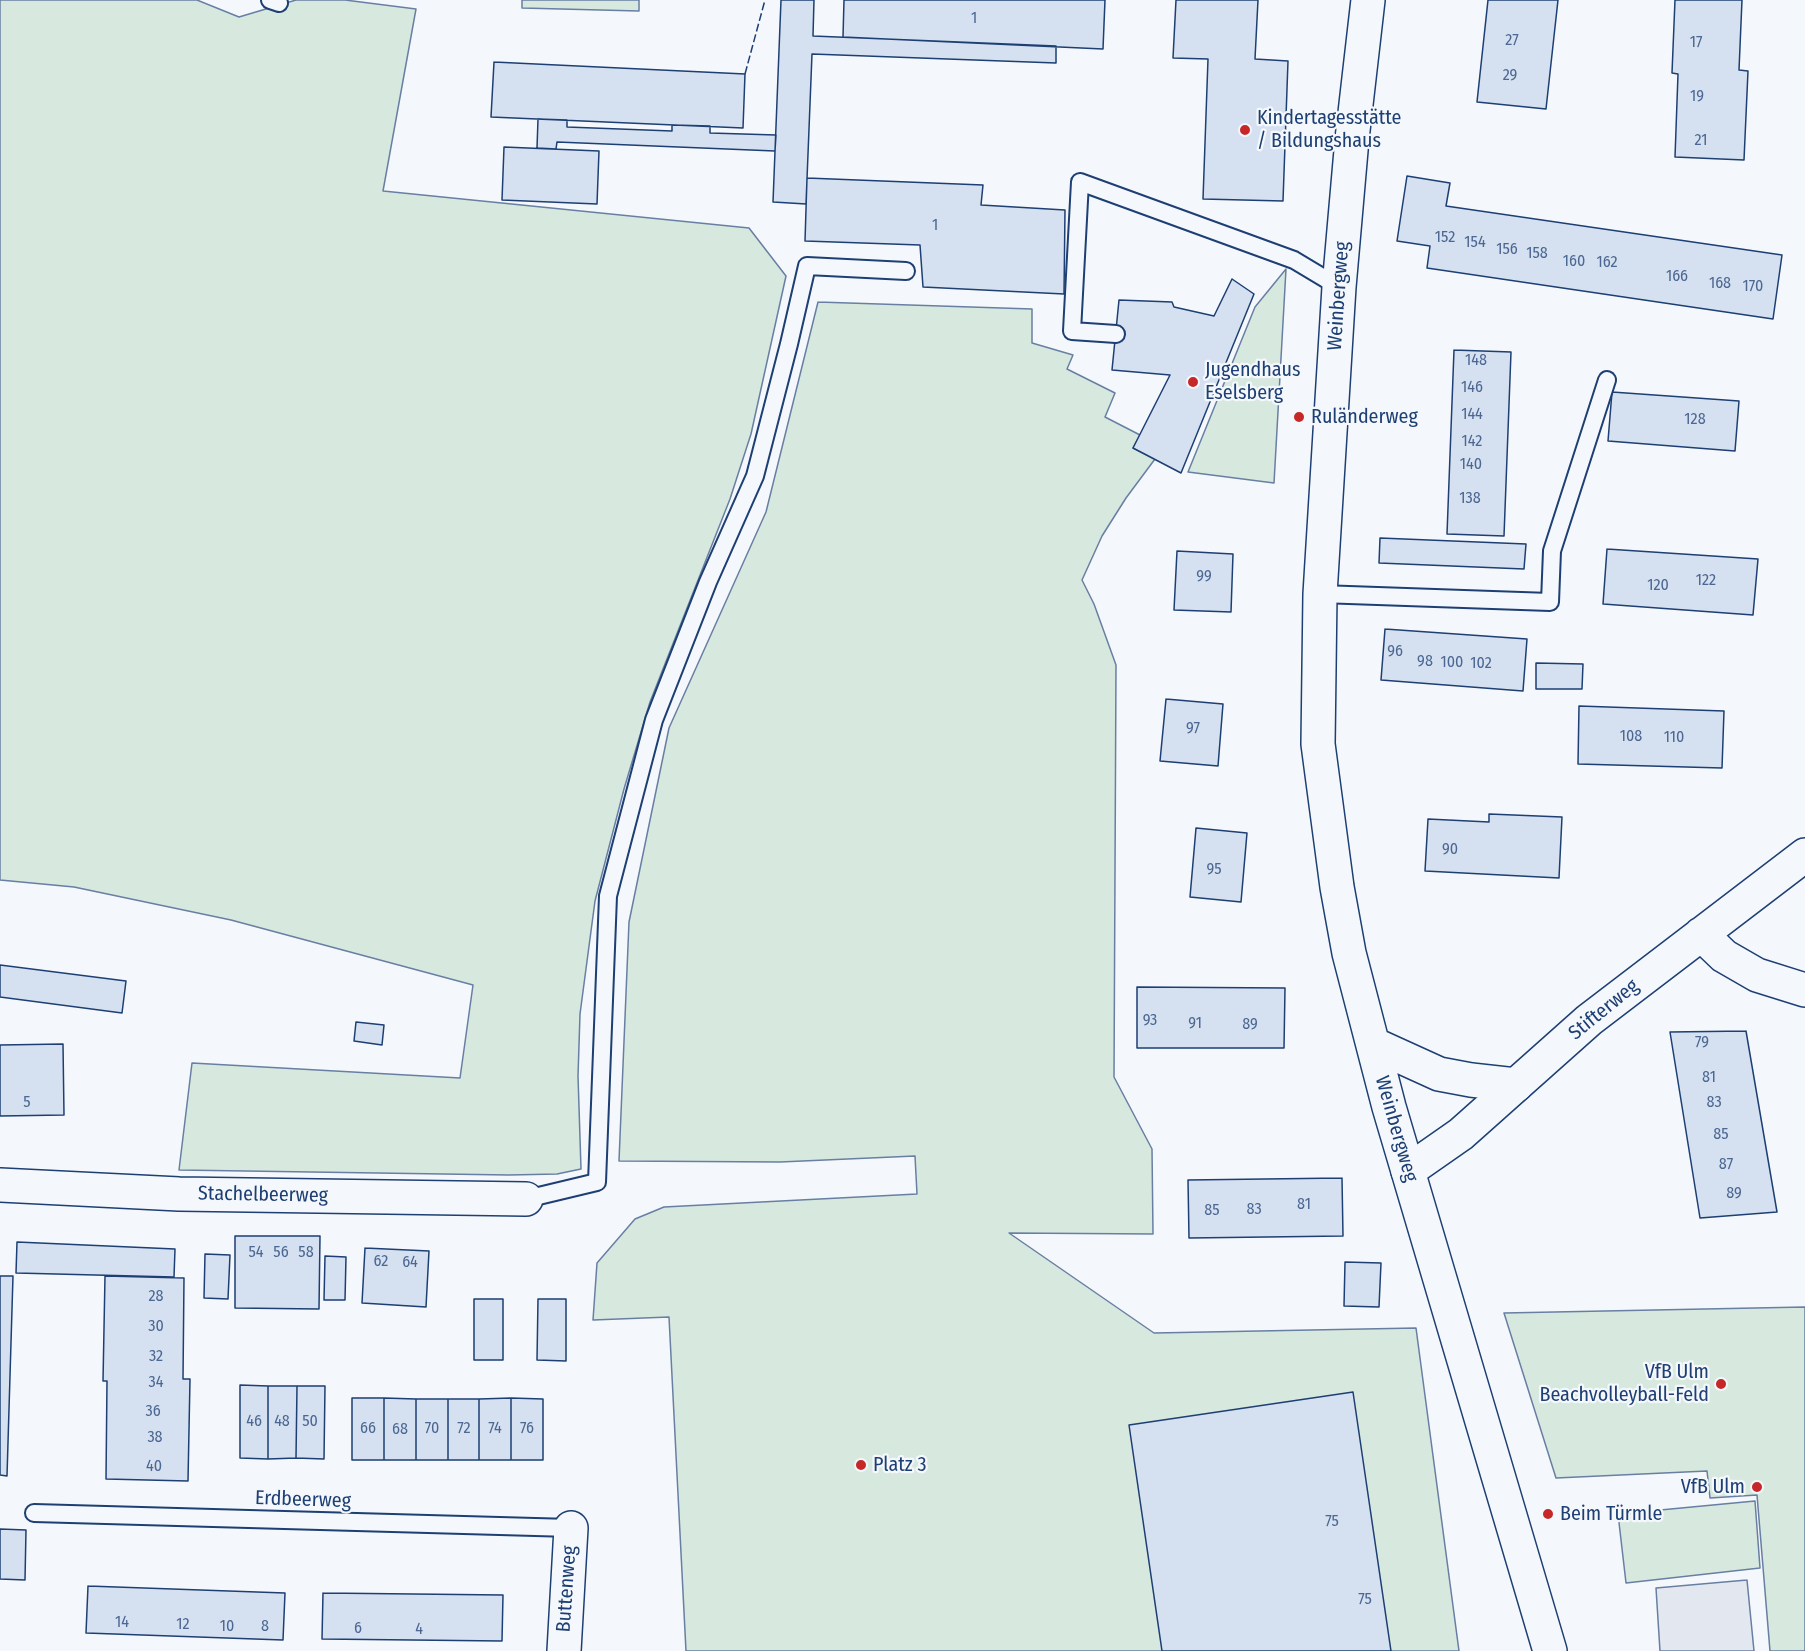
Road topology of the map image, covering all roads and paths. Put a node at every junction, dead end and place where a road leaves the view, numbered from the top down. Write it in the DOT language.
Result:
graph roads {
  1 [pos="1368,0"];
  2 [pos="906,271"];
  3 [pos="1339,287"];
  4 [pos="1116,334"];
  5 [pos="1607,381"];
  6 [pos="1320,594"];
  7 [pos="1805,855"];
  8 [pos="1701,934"];
  9 [pos="1805,990"];
  10 [pos="1372,1044"];
  11 [pos="1516,1085"];
  12 [pos="1408,1171"];
  13 [pos="0,1185"];
  14 [pos="526,1199"];
  15 [pos="34,1513"];
  16 [pos="571,1528"];
  17 [pos="564,1651"];
  18 [pos="1550,1651"];
  1 -- 3 [label="street, Weinbergweg"];
  2 -- 14 [label="lane"];
  3 -- 4 [label="lane"];
  3 -- 6 [label="street, Weinbergweg"];
  5 -- 6 [label="lane"];
  6 -- 10 [label="street, Weinbergweg"];
  7 -- 8 [label="street, Stifterweg"];
  8 -- 9 [label="street"];
  8 -- 11 [label="street, Stifterweg"];
  10 -- 11 [label="street"];
  10 -- 12 [label="street, Weinbergweg"];
  11 -- 12 [label="street, Stifterweg"];
  12 -- 18 [label="street, Weinbergweg"];
  13 -- 14 [label="street, Stachelbeerweg"];
  15 -- 16 [label="lane, Erdbeerweg"];
  16 -- 17 [label="street, Buttenweg"];
}
